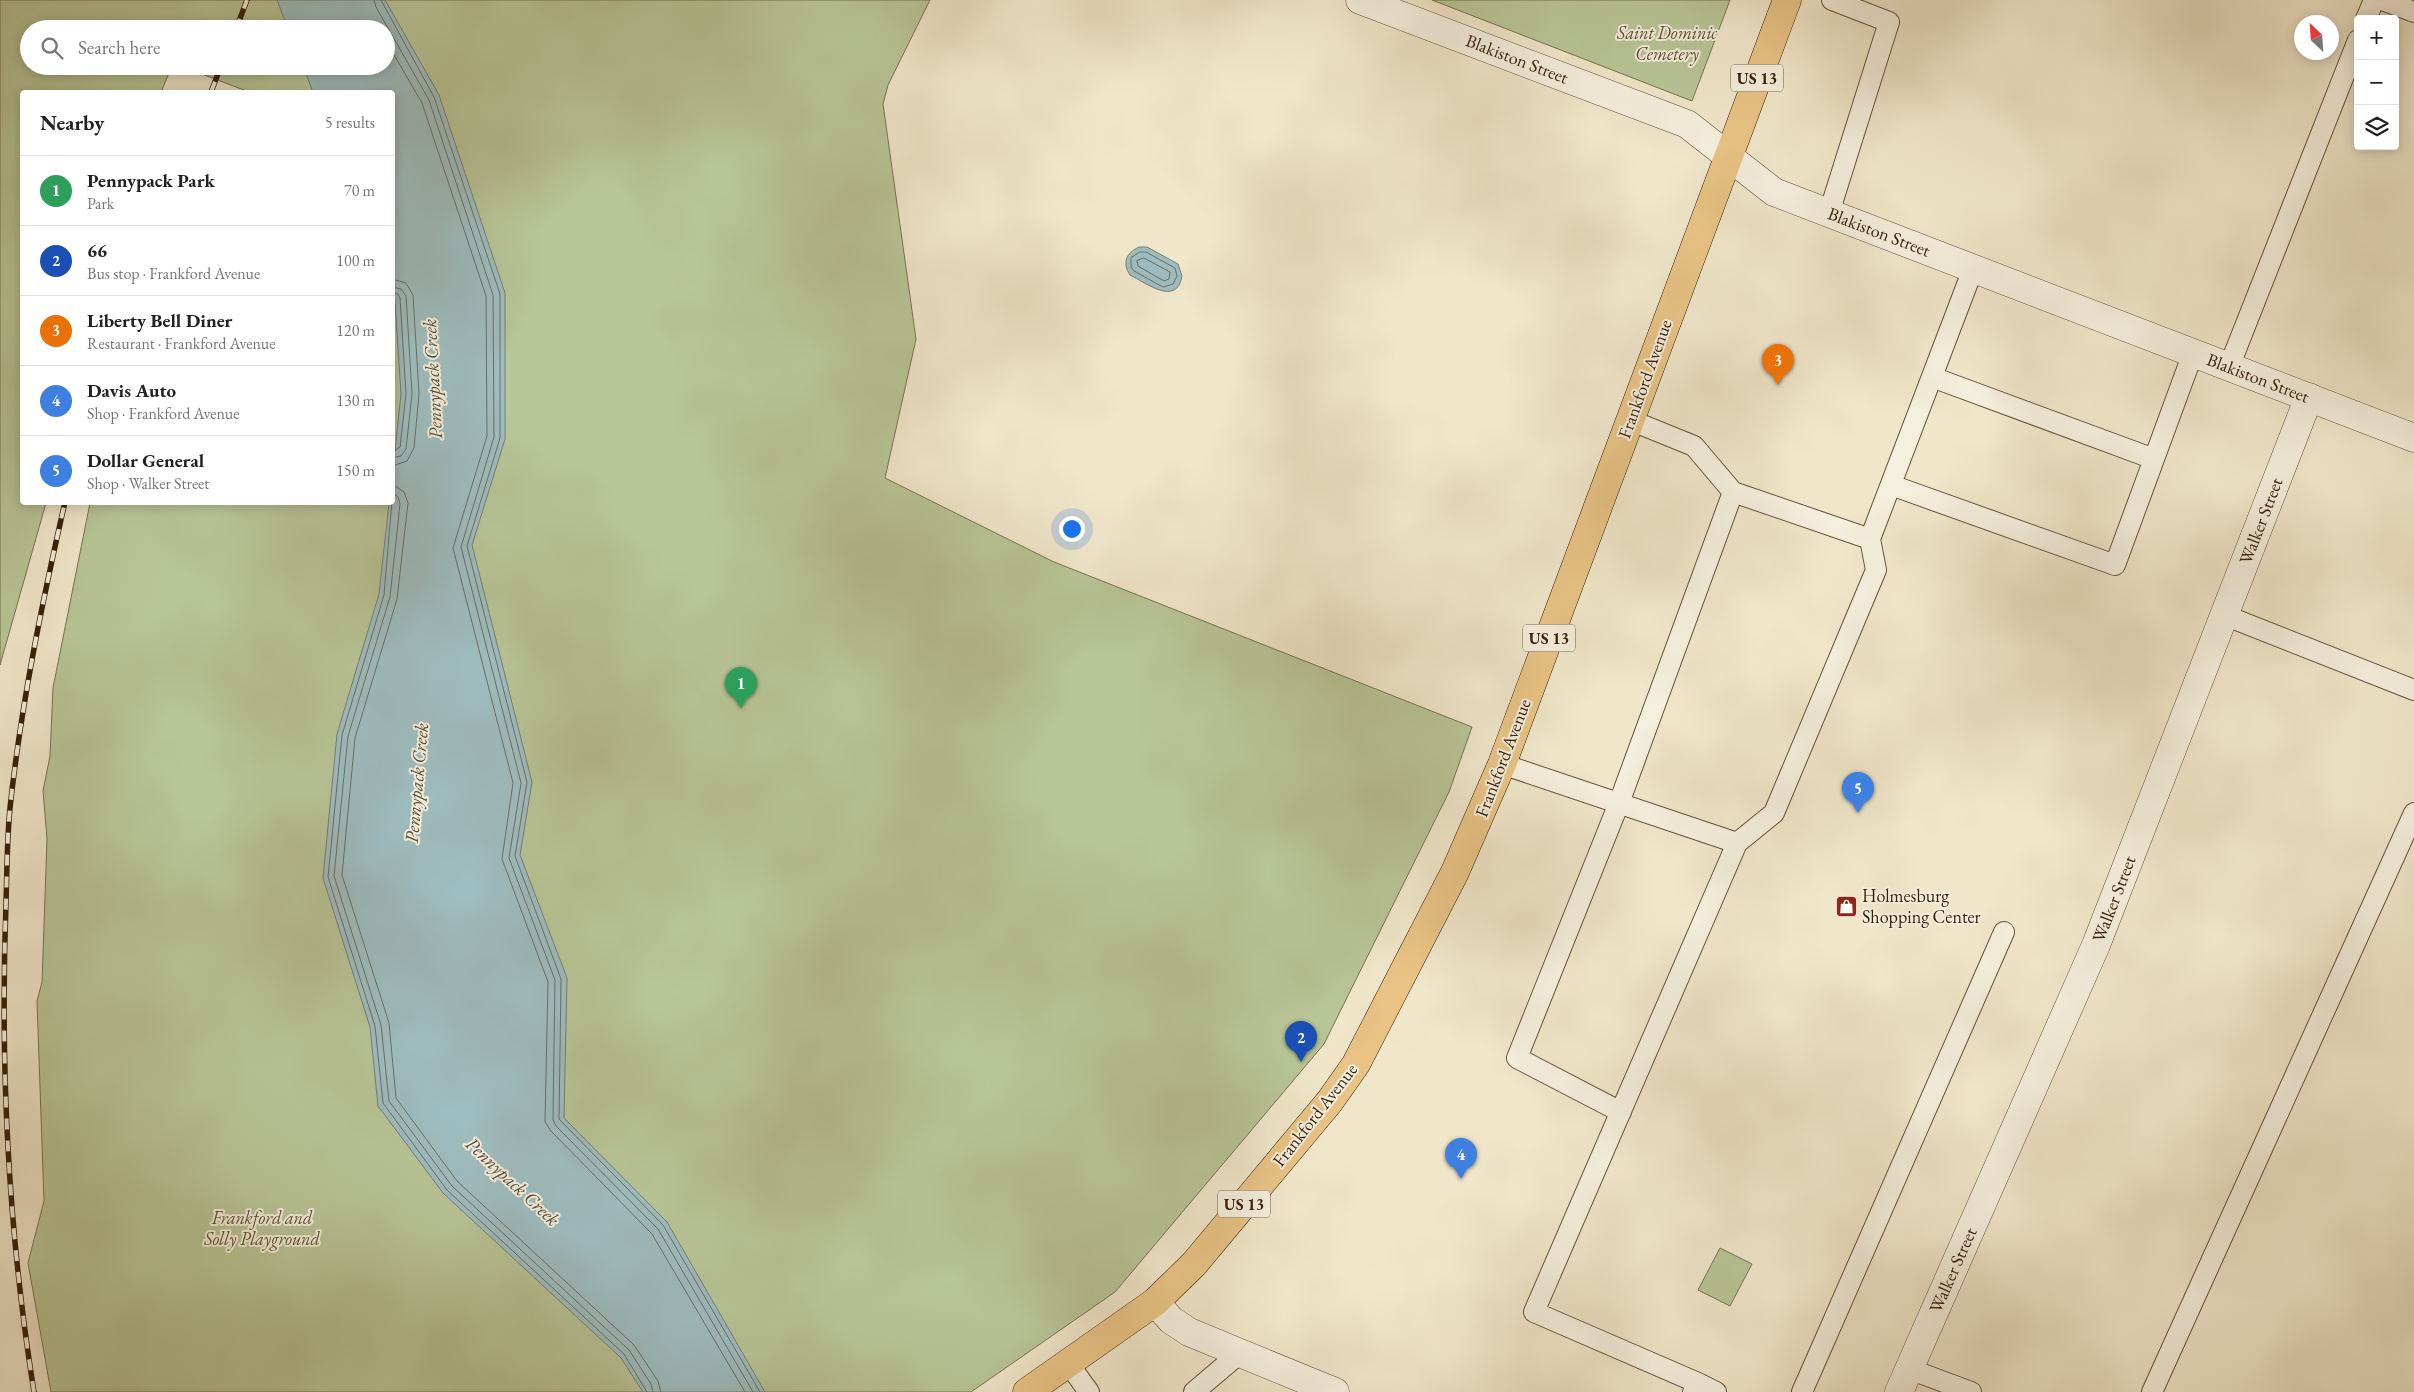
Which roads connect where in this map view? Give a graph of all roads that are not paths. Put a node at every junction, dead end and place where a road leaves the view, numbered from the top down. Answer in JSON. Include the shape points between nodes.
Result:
{"nodes":[{"id":1,"x":1360,"y":0,"type":"edge"},
{"id":2,"x":1786,"y":0,"type":"edge"},
{"id":3,"x":1832,"y":0,"type":"edge"},
{"id":4,"x":2374,"y":0,"type":"edge"},
{"id":5,"x":2382,"y":0,"type":"edge"},
{"id":6,"x":2414,"y":12,"type":"edge"},
{"id":7,"x":2368,"y":15,"type":"edge"},
{"id":8,"x":2354,"y":50,"type":"edge"},
{"id":9,"x":1728,"y":157,"type":"junction"},
{"id":10,"x":1829,"y":213,"type":"junction"},
{"id":11,"x":1973,"y":269,"type":"junction"},
{"id":12,"x":2193,"y":353,"type":"junction"},
{"id":13,"x":2229,"y":367,"type":"junction"},
{"id":14,"x":1932,"y":377,"type":"junction"},
{"id":15,"x":2309,"y":397,"type":"junction"},
{"id":16,"x":1630,"y":420,"type":"junction"},
{"id":17,"x":2414,"y":438,"type":"edge"},
{"id":18,"x":2154,"y":458,"type":"junction"},
{"id":19,"x":1891,"y":485,"type":"junction"},
{"id":20,"x":1733,"y":492,"type":"junction"},
{"id":21,"x":1870,"y":539,"type":"junction"},
{"id":22,"x":2224,"y":615,"type":"junction"},
{"id":23,"x":2414,"y":690,"type":"edge"},
{"id":24,"x":1502,"y":764,"type":"junction"},
{"id":25,"x":1619,"y":803,"type":"junction"},
{"id":26,"x":2414,"y":813,"type":"edge"},
{"id":27,"x":1737,"y":843,"type":"junction"},
{"id":28,"x":2004,"y":932,"type":"dead end"},
{"id":29,"x":1621,"y":1112,"type":"junction"},
{"id":30,"x":1155,"y":1302,"type":"junction"},
{"id":31,"x":1240,"y":1353,"type":"junction"},
{"id":32,"x":1068,"y":1363,"type":"junction"},
{"id":33,"x":1904,"y":1381,"type":"edge"},
{"id":34,"x":1695,"y":1388,"type":"edge"},
{"id":35,"x":1026,"y":1392,"type":"edge"},
{"id":36,"x":1089,"y":1392,"type":"edge"},
{"id":37,"x":1194,"y":1392,"type":"edge"},
{"id":38,"x":1335,"y":1392,"type":"edge"},
{"id":39,"x":1716,"y":1392,"type":"edge"},
{"id":40,"x":1802,"y":1392,"type":"edge"},
{"id":41,"x":1970,"y":1392,"type":"edge"},
{"id":42,"x":2152,"y":1392,"type":"edge"}],
"edges":[{"from":1,"to":9,"type":"street","name":"Blakiston Street","via":[[1687,124]]},
{"from":2,"to":9,"type":"main road","name":"Frankford Avenue","number":"US 13"},
{"from":3,"to":10,"type":"lane","via":[[1889,22]]},
{"from":4,"to":7,"type":"lane"},
{"from":5,"to":6,"type":"lane"},
{"from":8,"to":13,"type":"lane"},
{"from":9,"to":10,"type":"street","name":"Blakiston Street","via":[[1774,192]]},
{"from":9,"to":16,"type":"main road","name":"Frankford Avenue","number":"US 13"},
{"from":10,"to":11,"type":"street","name":"Blakiston Street"},
{"from":11,"to":12,"type":"street","name":"Blakiston Street"},
{"from":11,"to":14,"type":"lane"},
{"from":12,"to":13,"type":"street","name":"Blakiston Street"},
{"from":12,"to":18,"type":"lane"},
{"from":13,"to":15,"type":"street","name":"Blakiston Street"},
{"from":14,"to":18,"type":"lane"},
{"from":14,"to":19,"type":"lane"},
{"from":15,"to":17,"type":"street","name":"Blakiston Street"},
{"from":15,"to":22,"type":"street","name":"Walker Street"},
{"from":16,"to":20,"type":"lane","via":[[1694,446]]},
{"from":16,"to":24,"type":"main road","name":"Frankford Avenue","number":"US 13"},
{"from":18,"to":19,"type":"lane","via":[[2115,565]]},
{"from":19,"to":21,"type":"lane"},
{"from":20,"to":21,"type":"lane"},
{"from":20,"to":25,"type":"lane"},
{"from":21,"to":27,"type":"lane","via":[[1876,570],[1774,813]]},
{"from":22,"to":23,"type":"lane"},
{"from":22,"to":33,"type":"street","name":"Walker Street","via":[[2096,944]]},
{"from":24,"to":25,"type":"lane"},
{"from":24,"to":30,"type":"main road","name":"Frankford Avenue","number":"US 13","via":[[1455,872],[1344,1083],[1194,1264]]},
{"from":25,"to":27,"type":"lane"},
{"from":25,"to":29,"type":"lane","via":[[1517,1058]]},
{"from":26,"to":42,"type":"lane"},
{"from":27,"to":29,"type":"lane"},
{"from":28,"to":40,"type":"lane"},
{"from":29,"to":34,"type":"lane","via":[[1534,1312]]},
{"from":30,"to":31,"type":"street","via":[[1171,1320],[1189,1332]]},
{"from":30,"to":32,"type":"main road","name":"Frankford Avenue","number":"US 13"},
{"from":31,"to":37,"type":"lane"},
{"from":31,"to":38,"type":"street"},
{"from":32,"to":35,"type":"main road","name":"Frankford Avenue","number":"US 13"},
{"from":32,"to":36,"type":"lane"},
{"from":33,"to":41,"type":"lane"},
{"from":34,"to":39,"type":"lane"}]}
